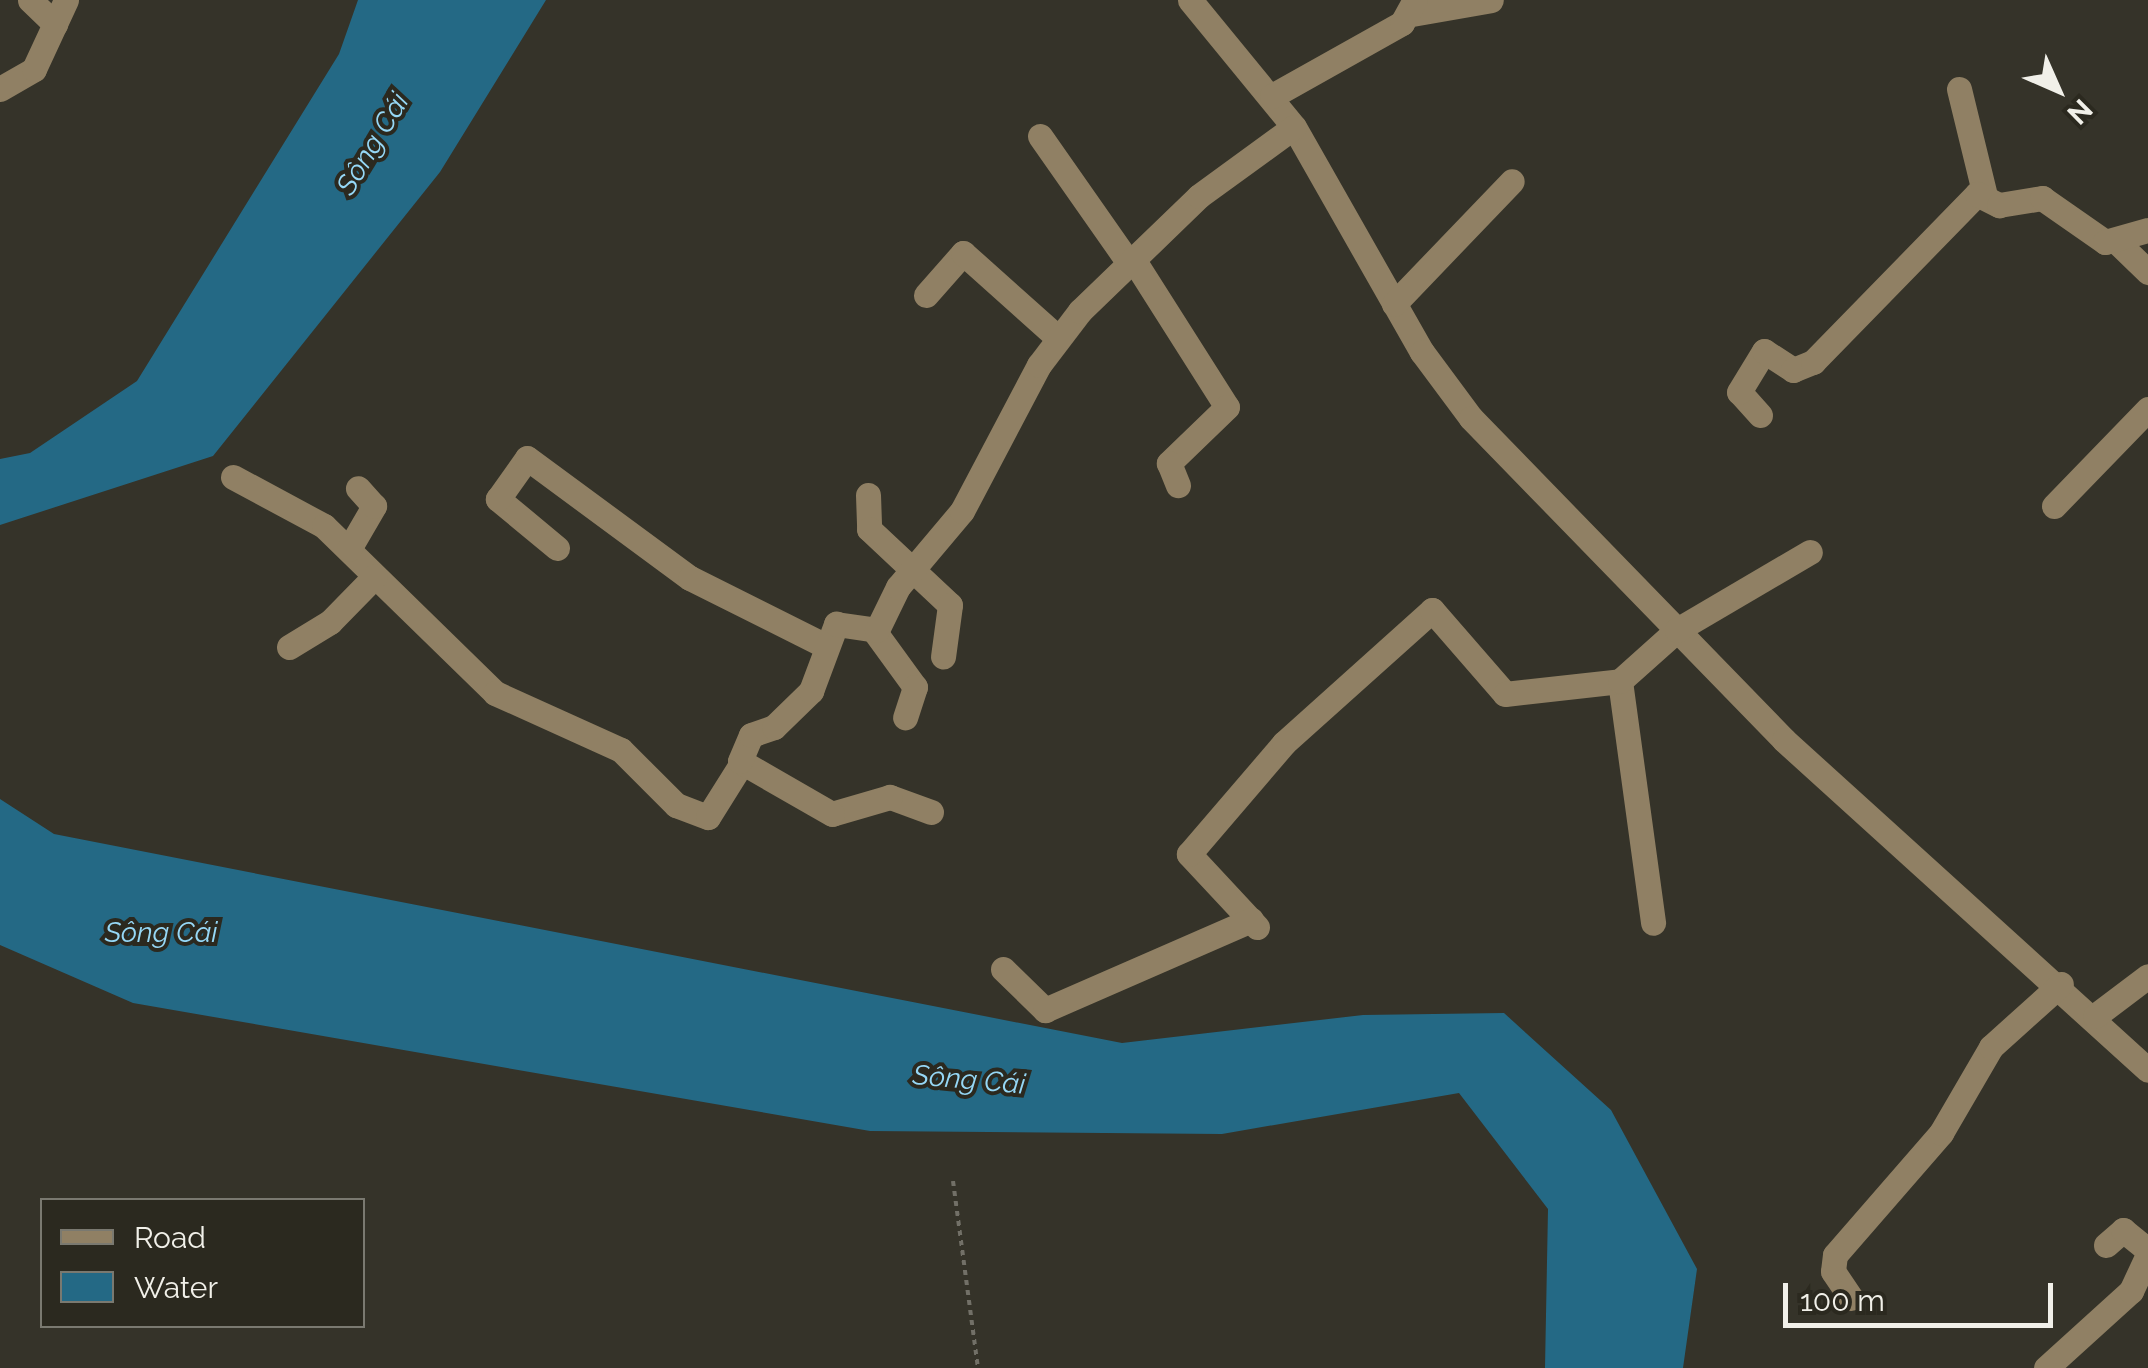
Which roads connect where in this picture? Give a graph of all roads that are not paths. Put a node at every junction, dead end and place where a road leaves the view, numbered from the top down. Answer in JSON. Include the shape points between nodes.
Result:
{"nodes":[{"id":1,"x":30,"y":0,"type":"edge"},
{"id":2,"x":66,"y":0,"type":"edge"},
{"id":3,"x":1190,"y":0,"type":"edge"},
{"id":4,"x":1491,"y":0,"type":"edge"},
{"id":5,"x":1414,"y":7,"type":"edge"},
{"id":6,"x":54,"y":24,"type":"junction"},
{"id":7,"x":0,"y":89,"type":"edge"},
{"id":8,"x":1959,"y":89,"type":"dead end"},
{"id":9,"x":1272,"y":96,"type":"junction"},
{"id":10,"x":1294,"y":127,"type":"junction"},
{"id":11,"x":1040,"y":136,"type":"dead end"},
{"id":12,"x":1512,"y":181,"type":"dead end"},
{"id":13,"x":1985,"y":196,"type":"junction"},
{"id":14,"x":2148,"y":230,"type":"edge"},
{"id":15,"x":2116,"y":241,"type":"junction"},
{"id":16,"x":1131,"y":261,"type":"junction"},
{"id":17,"x":2148,"y":272,"type":"edge"},
{"id":18,"x":926,"y":295,"type":"dead end"},
{"id":19,"x":1394,"y":304,"type":"junction"},
{"id":20,"x":1058,"y":338,"type":"junction"},
{"id":21,"x":2148,"y":409,"type":"edge"},
{"id":22,"x":1760,"y":415,"type":"dead end"},
{"id":23,"x":233,"y":478,"type":"dead end"},
{"id":24,"x":1178,"y":485,"type":"dead end"},
{"id":25,"x":358,"y":488,"type":"dead end"},
{"id":26,"x":868,"y":495,"type":"dead end"},
{"id":27,"x":2054,"y":506,"type":"dead end"},
{"id":28,"x":557,"y":548,"type":"dead end"},
{"id":29,"x":349,"y":549,"type":"junction"},
{"id":30,"x":1810,"y":552,"type":"dead end"},
{"id":31,"x":910,"y":572,"type":"junction"},
{"id":32,"x":375,"y":576,"type":"junction"},
{"id":33,"x":1677,"y":630,"type":"junction"},
{"id":34,"x":875,"y":632,"type":"junction"},
{"id":35,"x":822,"y":644,"type":"junction"},
{"id":36,"x":290,"y":646,"type":"dead end"},
{"id":37,"x":943,"y":657,"type":"dead end"},
{"id":38,"x":1620,"y":681,"type":"junction"},
{"id":39,"x":905,"y":717,"type":"dead end"},
{"id":40,"x":740,"y":766,"type":"junction"},
{"id":41,"x":932,"y":812,"type":"dead end"},
{"id":42,"x":1653,"y":923,"type":"dead end"},
{"id":43,"x":1003,"y":970,"type":"dead end"},
{"id":44,"x":2148,"y":976,"type":"edge"},
{"id":45,"x":2061,"y":984,"type":"junction"},
{"id":46,"x":2096,"y":1016,"type":"junction"},
{"id":47,"x":2148,"y":1070,"type":"edge"},
{"id":48,"x":2106,"y":1244,"type":"dead end"},
{"id":49,"x":2148,"y":1252,"type":"edge"},
{"id":50,"x":1852,"y":1298,"type":"dead end"},
{"id":51,"x":2046,"y":1368,"type":"edge"}],
"edges":[{"from":1,"to":6,"type":"street"},
{"from":2,"to":6,"type":"street"},
{"from":3,"to":9,"type":"street"},
{"from":4,"to":5,"type":"street"},
{"from":5,"to":9,"type":"street"},
{"from":6,"to":7,"type":"street","via":[[27,77]]},
{"from":8,"to":13,"type":"street"},
{"from":9,"to":10,"type":"street"},
{"from":10,"to":16,"type":"street","via":[[1209,188]]},
{"from":10,"to":19,"type":"street"},
{"from":11,"to":16,"type":"street"},
{"from":12,"to":19,"type":"street"},
{"from":13,"to":15,"type":"street","via":[[2000,205],[2042,198],[2100,240]]},
{"from":13,"to":22,"type":"street","via":[[1972,197],[1812,362],[1792,370],[1764,351],[1739,392]]},
{"from":14,"to":15,"type":"street"},
{"from":15,"to":17,"type":"street"},
{"from":16,"to":20,"type":"street"},
{"from":16,"to":24,"type":"street","via":[[1228,407],[1169,462]]},
{"from":18,"to":20,"type":"street","via":[[963,253]]},
{"from":19,"to":33,"type":"street","via":[[1471,418]]},
{"from":20,"to":31,"type":"street","via":[[962,511]]},
{"from":21,"to":27,"type":"street"},
{"from":23,"to":29,"type":"street","via":[[304,509]]},
{"from":25,"to":29,"type":"street","via":[[374,506]]},
{"from":26,"to":31,"type":"street","via":[[869,529]]},
{"from":28,"to":35,"type":"street","via":[[498,499],[527,458],[690,578]]},
{"from":29,"to":32,"type":"street"},
{"from":30,"to":33,"type":"street","via":[[1774,565]]},
{"from":31,"to":34,"type":"street"},
{"from":31,"to":37,"type":"street","via":[[950,605]]},
{"from":32,"to":36,"type":"street","via":[[330,622]]},
{"from":32,"to":40,"type":"street","via":[[495,693],[621,750],[689,812],[708,818]]},
{"from":33,"to":38,"type":"street"},
{"from":33,"to":45,"type":"street","via":[[1905,856]]},
{"from":34,"to":35,"type":"street","via":[[841,620]]},
{"from":34,"to":39,"type":"street","via":[[915,687]]},
{"from":35,"to":40,"type":"street","via":[[811,691],[774,728],[751,736]]},
{"from":38,"to":42,"type":"street"},
{"from":38,"to":43,"type":"street","via":[[1505,694],[1432,610],[1284,742],[1189,854],[1254,923],[1045,1010]]},
{"from":40,"to":41,"type":"street","via":[[832,814],[890,797]]},
{"from":44,"to":46,"type":"street"},
{"from":45,"to":46,"type":"street"},
{"from":45,"to":50,"type":"street","via":[[1991,1047],[1940,1133],[1835,1255],[1833,1271]]},
{"from":46,"to":47,"type":"street"},
{"from":48,"to":49,"type":"street","via":[[2123,1230]]},
{"from":49,"to":51,"type":"street","via":[[2131,1291]]}]}
